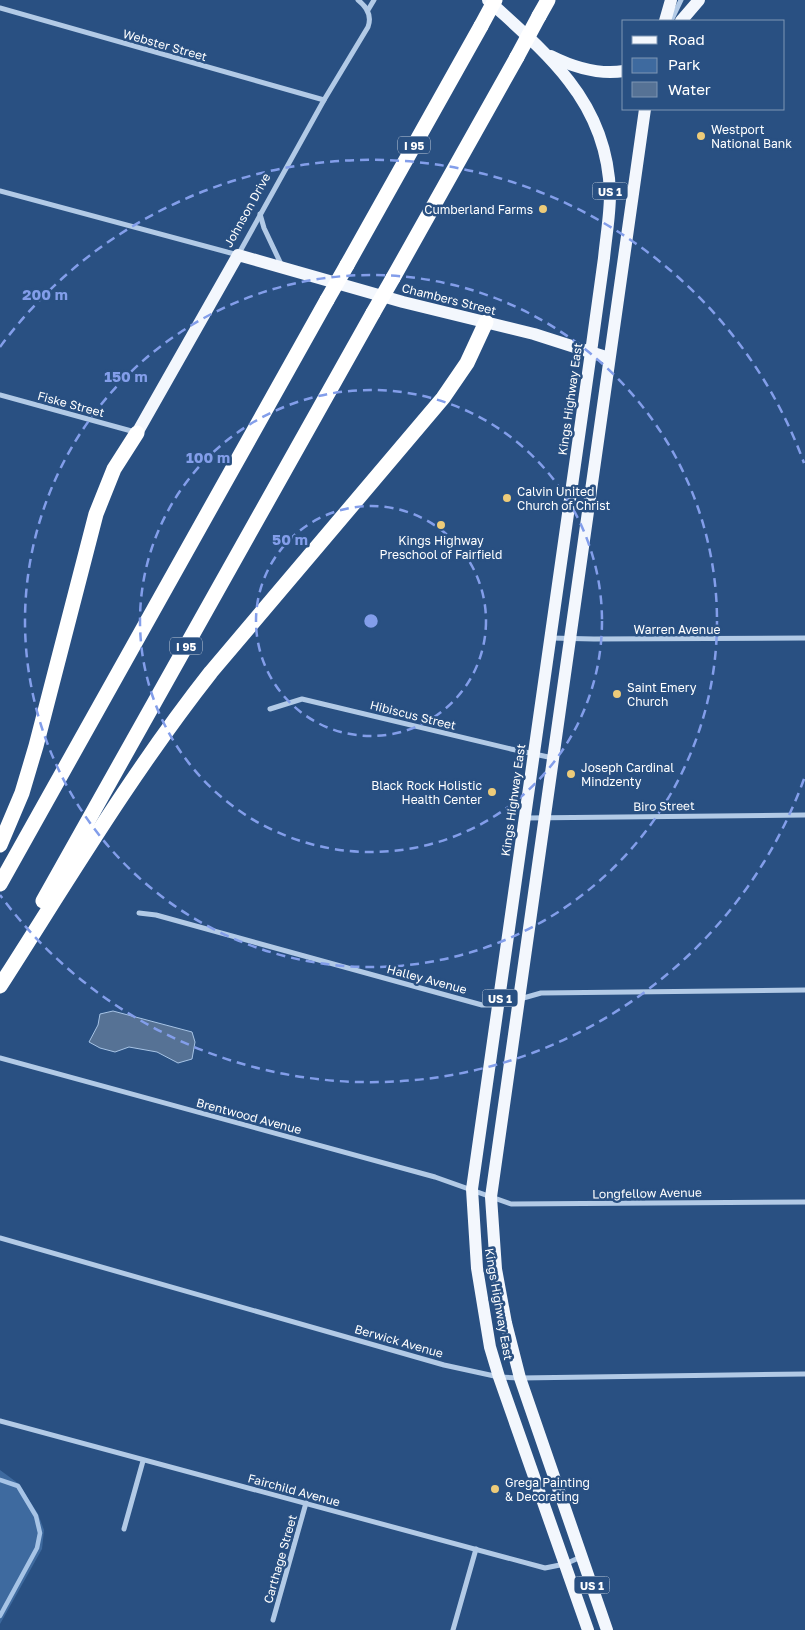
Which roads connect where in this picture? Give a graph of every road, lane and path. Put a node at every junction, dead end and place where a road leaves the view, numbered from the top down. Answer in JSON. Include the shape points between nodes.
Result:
{"nodes":[{"id":1,"x":358,"y":0,"type":"edge"},
{"id":2,"x":374,"y":0,"type":"edge"},
{"id":3,"x":488,"y":0,"type":"edge"},
{"id":4,"x":495,"y":0,"type":"edge"},
{"id":5,"x":548,"y":0,"type":"edge"},
{"id":6,"x":671,"y":0,"type":"edge"},
{"id":7,"x":681,"y":0,"type":"edge"},
{"id":8,"x":699,"y":0,"type":"edge"},
{"id":9,"x":0,"y":8,"type":"edge"},
{"id":10,"x":368,"y":10,"type":"junction"},
{"id":11,"x":665,"y":20,"type":"edge"},
{"id":12,"x":671,"y":20,"type":"edge"},
{"id":13,"x":682,"y":20,"type":"edge"},
{"id":14,"x":540,"y":49,"type":"junction"},
{"id":15,"x":622,"y":71,"type":"edge"},
{"id":16,"x":324,"y":100,"type":"junction"},
{"id":17,"x":644,"y":110,"type":"edge"},
{"id":18,"x":0,"y":191,"type":"edge"},
{"id":19,"x":260,"y":214,"type":"junction"},
{"id":20,"x":238,"y":255,"type":"junction"},
{"id":21,"x":283,"y":267,"type":"junction"},
{"id":22,"x":486,"y":322,"type":"junction"},
{"id":23,"x":591,"y":352,"type":"junction"},
{"id":24,"x":609,"y":358,"type":"junction"},
{"id":25,"x":0,"y":395,"type":"edge"},
{"id":26,"x":137,"y":433,"type":"junction"},
{"id":27,"x":575,"y":462,"type":"junction"},
{"id":28,"x":595,"y":463,"type":"junction"},
{"id":29,"x":550,"y":638,"type":"junction"},
{"id":30,"x":805,"y":638,"type":"edge"},
{"id":31,"x":570,"y":639,"type":"junction"},
{"id":32,"x":270,"y":709,"type":"dead end"},
{"id":33,"x":534,"y":755,"type":"junction"},
{"id":34,"x":553,"y":758,"type":"junction"},
{"id":35,"x":805,"y":815,"type":"edge"},
{"id":36,"x":524,"y":818,"type":"junction"},
{"id":37,"x":544,"y":818,"type":"junction"},
{"id":38,"x":0,"y":844,"type":"edge"},
{"id":39,"x":0,"y":884,"type":"edge"},
{"id":40,"x":139,"y":913,"type":"dead end"},
{"id":41,"x":0,"y":979,"type":"edge"},
{"id":42,"x":0,"y":986,"type":"edge"},
{"id":43,"x":805,"y":990,"type":"edge"},
{"id":44,"x":520,"y":998,"type":"junction"},
{"id":45,"x":499,"y":1005,"type":"junction"},
{"id":46,"x":0,"y":1058,"type":"edge"},
{"id":47,"x":472,"y":1189,"type":"junction"},
{"id":48,"x":491,"y":1197,"type":"junction"},
{"id":49,"x":805,"y":1202,"type":"edge"},
{"id":50,"x":0,"y":1238,"type":"edge"},
{"id":51,"x":805,"y":1374,"type":"edge"},
{"id":52,"x":499,"y":1377,"type":"junction"},
{"id":53,"x":520,"y":1378,"type":"junction"},
{"id":54,"x":0,"y":1421,"type":"edge"},
{"id":55,"x":143,"y":1460,"type":"junction"},
{"id":56,"x":306,"y":1503,"type":"junction"},
{"id":57,"x":124,"y":1529,"type":"dead end"},
{"id":58,"x":476,"y":1549,"type":"junction"},
{"id":59,"x":582,"y":1556,"type":"junction"},
{"id":60,"x":565,"y":1564,"type":"junction"},
{"id":61,"x":273,"y":1620,"type":"dead end"},
{"id":62,"x":452,"y":1630,"type":"edge"},
{"id":63,"x":588,"y":1630,"type":"edge"},
{"id":64,"x":607,"y":1630,"type":"edge"}],
"edges":[{"from":1,"to":10,"type":"street"},
{"from":2,"to":10,"type":"street","name":"Johnson Drive"},
{"from":3,"to":14,"type":"main road","name":"Kings Highway East","number":"US 1"},
{"from":4,"to":39,"type":"highway","number":"I 95","bridge":true},
{"from":5,"to":41,"type":"highway","number":"I 95","bridge":true},
{"from":6,"to":11,"type":"main road"},
{"from":7,"to":12,"type":"street"},
{"from":8,"to":13,"type":"main road"},
{"from":9,"to":16,"type":"street","name":"Webster Street"},
{"from":10,"to":16,"type":"street","name":"Johnson Drive","via":[[368,27]]},
{"from":14,"to":15,"type":"main road","via":[[566,63],[590,70]]},
{"from":14,"to":23,"type":"main road","name":"Kings Highway East","number":"US 1","via":[[584,102],[596,127],[607,167],[609,209]]},
{"from":16,"to":19,"type":"street","name":"Johnson Drive"},
{"from":17,"to":24,"type":"main road","name":"Kings Highway East","number":"US 1"},
{"from":18,"to":20,"type":"street","name":"Chambers Street"},
{"from":19,"to":20,"type":"street","name":"Johnson Drive"},
{"from":19,"to":21,"type":"street"},
{"from":20,"to":21,"type":"main road","name":"Chambers Street"},
{"from":20,"to":26,"type":"main road","name":"Johnson Drive"},
{"from":21,"to":22,"type":"main road","name":"Chambers Street"},
{"from":22,"to":23,"type":"main road","name":"Chambers Street"},
{"from":22,"to":42,"type":"highway","via":[[466,363],[443,398],[182,709]]},
{"from":23,"to":24,"type":"main road","name":"Chambers Street"},
{"from":23,"to":27,"type":"main road","name":"Kings Highway East","number":"US 1"},
{"from":24,"to":28,"type":"main road","name":"Kings Highway East","number":"US 1"},
{"from":25,"to":26,"type":"street","name":"Fiske Street"},
{"from":26,"to":38,"type":"highway","via":[[114,469],[96,514],[30,768]]},
{"from":27,"to":28,"type":"main road"},
{"from":27,"to":29,"type":"main road","name":"Kings Highway East","number":"US 1"},
{"from":28,"to":31,"type":"main road","name":"Kings Highway East","number":"US 1"},
{"from":29,"to":31,"type":"street","name":"Warren Avenue"},
{"from":29,"to":33,"type":"main road","name":"Kings Highway East","number":"US 1"},
{"from":30,"to":31,"type":"street","name":"Warren Avenue"},
{"from":31,"to":34,"type":"main road","name":"Kings Highway East","number":"US 1"},
{"from":32,"to":33,"type":"street","name":"Hibiscus Street","via":[[302,699]]},
{"from":33,"to":34,"type":"street","name":"Hibiscus Street"},
{"from":33,"to":36,"type":"main road","name":"Kings Highway East","number":"US 1"},
{"from":34,"to":37,"type":"main road","name":"Kings Highway East","number":"US 1"},
{"from":35,"to":37,"type":"street","name":"Biro Street"},
{"from":36,"to":37,"type":"street","name":"Biro Street"},
{"from":36,"to":45,"type":"main road","name":"Kings Highway East","number":"US 1"},
{"from":37,"to":44,"type":"main road","name":"Kings Highway East","number":"US 1"},
{"from":40,"to":45,"type":"street","name":"Halley Avenue","via":[[482,1004]]},
{"from":43,"to":44,"type":"street","name":"Halley Avenue","via":[[541,993]]},
{"from":44,"to":45,"type":"street","name":"Halley Avenue"},
{"from":44,"to":48,"type":"main road","name":"Kings Highway East","number":"US 1"},
{"from":45,"to":47,"type":"main road","name":"Kings Highway East","number":"US 1"},
{"from":46,"to":47,"type":"street","name":"Brentwood Avenue"},
{"from":47,"to":48,"type":"street","name":"Brentwood Avenue"},
{"from":47,"to":52,"type":"main road","name":"Kings Highway East","number":"US 1","via":[[477,1268],[490,1347]]},
{"from":48,"to":49,"type":"street","name":"Longfellow Avenue","via":[[511,1204]]},
{"from":48,"to":53,"type":"main road","name":"Kings Highway East","number":"US 1","via":[[496,1269]]},
{"from":50,"to":52,"type":"street","name":"Berwick Avenue","via":[[444,1365]]},
{"from":51,"to":53,"type":"street","name":"Berwick Avenue"},
{"from":52,"to":53,"type":"street","name":"Berwick Avenue"},
{"from":52,"to":60,"type":"main road","name":"Kings Highway East","number":"US 1"},
{"from":53,"to":59,"type":"main road","name":"Kings Highway East","number":"US 1"},
{"from":54,"to":55,"type":"street","name":"Fairchild Avenue"},
{"from":55,"to":56,"type":"street","name":"Fairchild Avenue"},
{"from":55,"to":57,"type":"street"},
{"from":56,"to":58,"type":"street","name":"Fairchild Avenue"},
{"from":56,"to":61,"type":"street","name":"Carthage Street"},
{"from":58,"to":60,"type":"street","name":"Fairchild Avenue","via":[[545,1568]]},
{"from":58,"to":62,"type":"street"},
{"from":59,"to":60,"type":"street","name":"Fairchild Avenue"},
{"from":59,"to":64,"type":"main road","name":"Kings Highway East","number":"US 1"},
{"from":60,"to":63,"type":"main road","name":"Kings Highway East","number":"US 1"}]}
